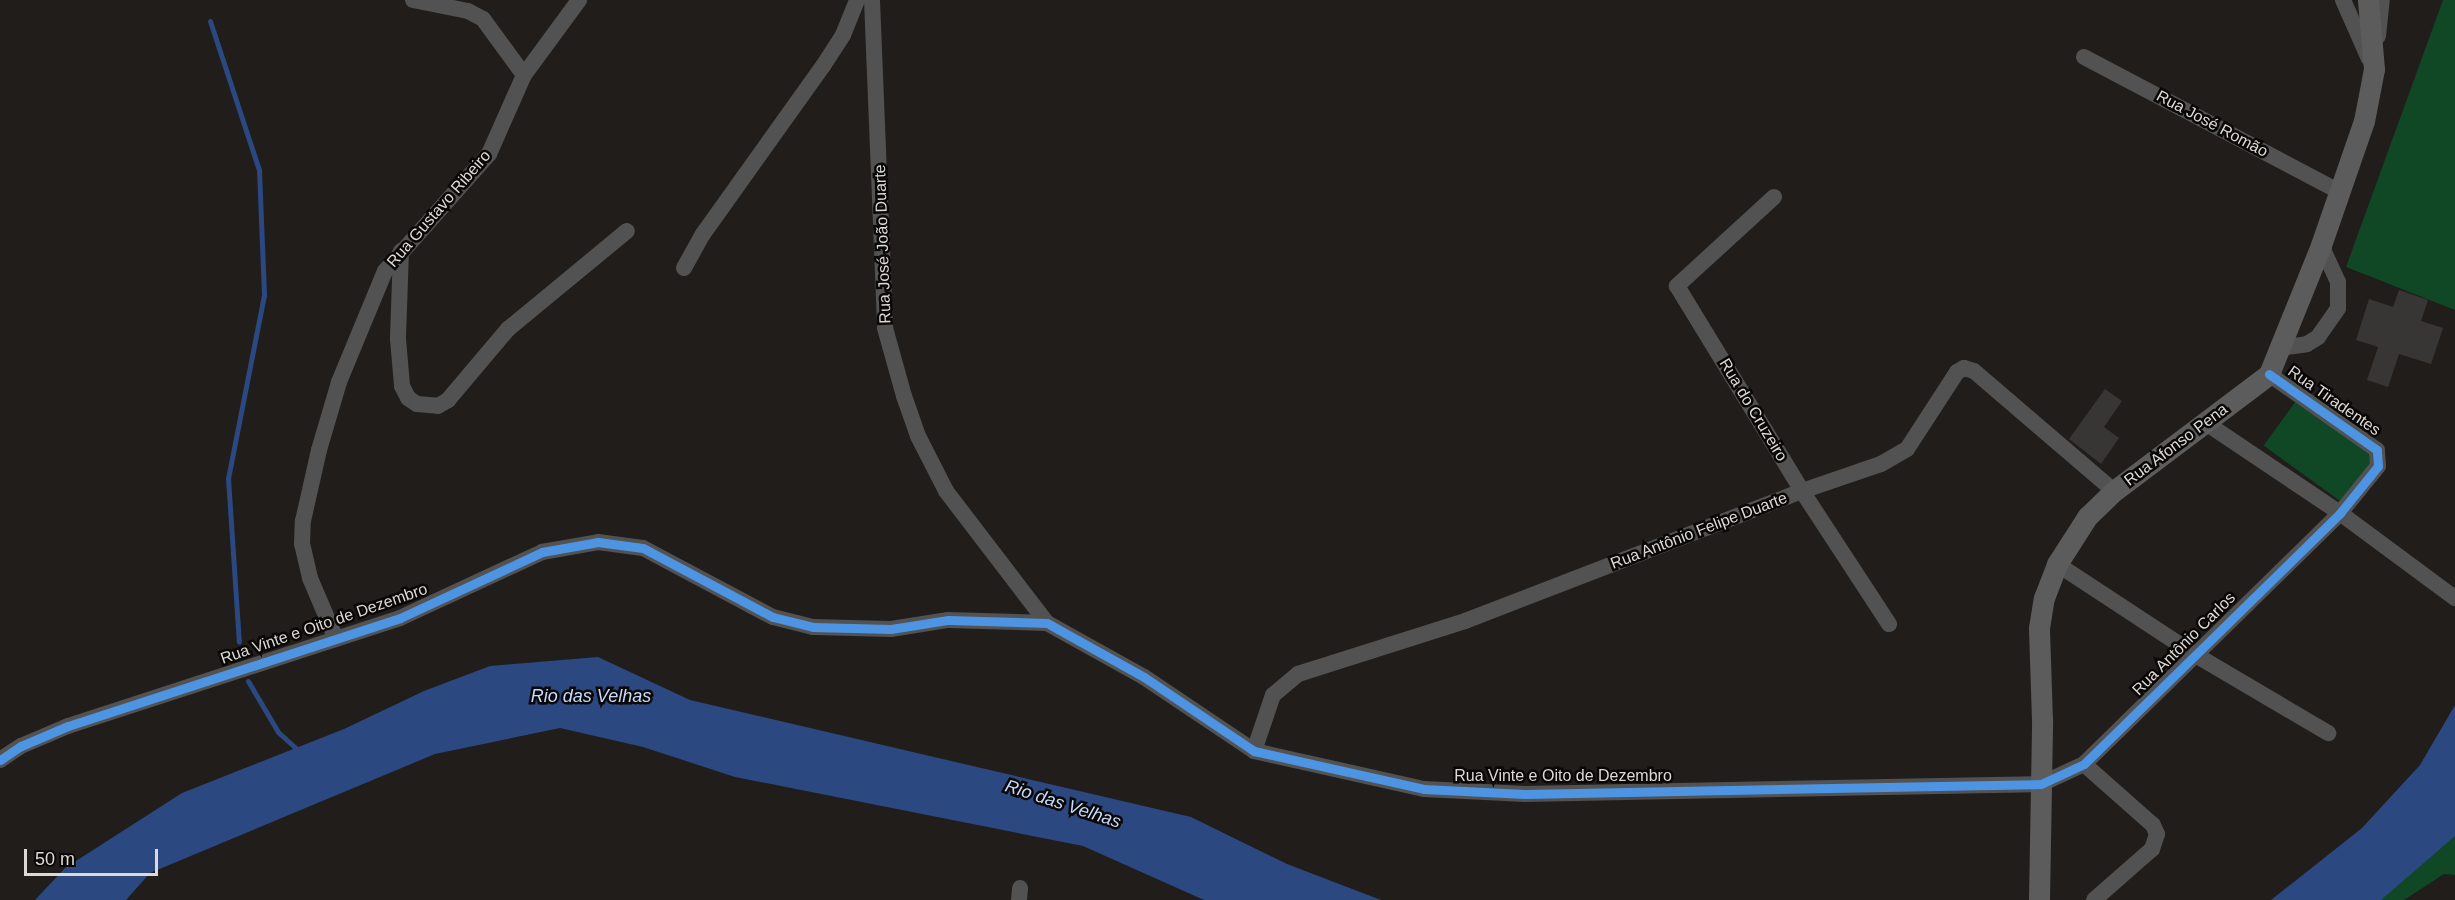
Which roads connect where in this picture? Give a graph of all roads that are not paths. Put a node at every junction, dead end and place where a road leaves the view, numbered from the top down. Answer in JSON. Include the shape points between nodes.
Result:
{"nodes":[{"id":1,"x":413,"y":0,"type":"edge"},
{"id":2,"x":579,"y":0,"type":"edge"},
{"id":3,"x":857,"y":0,"type":"edge"},
{"id":4,"x":872,"y":0,"type":"edge"},
{"id":5,"x":2343,"y":0,"type":"edge"},
{"id":6,"x":2368,"y":0,"type":"edge"},
{"id":7,"x":2382,"y":0,"type":"edge"},
{"id":8,"x":2084,"y":57,"type":"dead end"},
{"id":9,"x":2374,"y":69,"type":"junction"},
{"id":10,"x":524,"y":75,"type":"junction"},
{"id":11,"x":2340,"y":192,"type":"junction"},
{"id":12,"x":1774,"y":197,"type":"dead end"},
{"id":13,"x":627,"y":231,"type":"dead end"},
{"id":14,"x":2321,"y":245,"type":"junction"},
{"id":15,"x":401,"y":251,"type":"junction"},
{"id":16,"x":684,"y":268,"type":"dead end"},
{"id":17,"x":2280,"y":348,"type":"junction"},
{"id":18,"x":2269,"y":374,"type":"junction"},
{"id":19,"x":2206,"y":423,"type":"junction"},
{"id":20,"x":1802,"y":491,"type":"junction"},
{"id":21,"x":2114,"y":491,"type":"junction"},
{"id":22,"x":2340,"y":513,"type":"junction"},
{"id":23,"x":2057,"y":564,"type":"junction"},
{"id":24,"x":2455,"y":598,"type":"edge"},
{"id":25,"x":1047,"y":623,"type":"junction"},
{"id":26,"x":1889,"y":624,"type":"dead end"},
{"id":27,"x":336,"y":639,"type":"junction"},
{"id":28,"x":2194,"y":654,"type":"junction"},
{"id":29,"x":2328,"y":733,"type":"dead end"},
{"id":30,"x":1254,"y":751,"type":"junction"},
{"id":31,"x":0,"y":760,"type":"edge"},
{"id":32,"x":2084,"y":764,"type":"junction"},
{"id":33,"x":2041,"y":784,"type":"junction"},
{"id":34,"x":2039,"y":900,"type":"edge"},
{"id":35,"x":2094,"y":900,"type":"edge"}],
"edges":[{"from":1,"to":10,"type":"street","via":[[468,11],[483,19]]},
{"from":2,"to":10,"type":"street","name":"Rua Gustavo Ribeiro"},
{"from":3,"to":16,"type":"street","via":[[843,35],[823,66],[716,215]]},
{"from":4,"to":25,"type":"street","name":"Rua José João Duarte","via":[[885,328],[904,396],[918,436],[946,491]]},
{"from":5,"to":9,"type":"street"},
{"from":6,"to":9,"type":"main road","name":"Rua Afonso Pena"},
{"from":7,"to":9,"type":"street"},
{"from":8,"to":11,"type":"street","name":"Rua José Romão"},
{"from":9,"to":11,"type":"main road","name":"Rua Afonso Pena","via":[[2364,121]]},
{"from":10,"to":15,"type":"street","name":"Rua Gustavo Ribeiro","via":[[489,154]]},
{"from":11,"to":14,"type":"main road","name":"Rua Afonso Pena"},
{"from":12,"to":20,"type":"street","name":"Rua do Cruzeiro","via":[[1677,286]]},
{"from":13,"to":15,"type":"street","via":[[508,329],[448,400],[438,406],[417,404],[408,398],[402,386],[398,339]]},
{"from":14,"to":17,"type":"main road","name":"Rua Afonso Pena"},
{"from":14,"to":17,"type":"street","via":[[2337,282],[2336,314],[2318,337],[2307,344]]},
{"from":15,"to":27,"type":"street","name":"Rua Gustavo Ribeiro","via":[[385,271],[339,382],[303,520],[308,570]]},
{"from":17,"to":18,"type":"main road","name":"Rua Afonso Pena"},
{"from":18,"to":19,"type":"main road","name":"Rua Afonso Pena"},
{"from":18,"to":22,"type":"street","name":"Rua Tiradentes","via":[[2378,452],[2378,466]]},
{"from":19,"to":21,"type":"main road","name":"Rua Afonso Pena"},
{"from":19,"to":22,"type":"street"},
{"from":20,"to":21,"type":"street","name":"Rua Antônio Felipe Duarte","via":[[1881,464],[1901,453],[1926,424],[1957,372],[1966,368]]},
{"from":20,"to":26,"type":"street","name":"Rua do Cruzeiro"},
{"from":20,"to":30,"type":"street","name":"Rua Antônio Felipe Duarte","via":[[1465,621],[1298,674],[1273,695]]},
{"from":21,"to":23,"type":"main road","name":"Rua Afonso Pena","via":[[2087,517]]},
{"from":22,"to":24,"type":"street"},
{"from":22,"to":28,"type":"street","name":"Rua Antônio Carlos"},
{"from":23,"to":28,"type":"street"},
{"from":23,"to":33,"type":"main road","name":"Rua Afonso Pena","via":[[2039,628]]},
{"from":25,"to":27,"type":"street","name":"Rua Vinte e Oito de Dezembro","via":[[948,620],[891,629],[813,627],[773,617],[643,548],[598,542],[542,552],[400,618]]},
{"from":25,"to":30,"type":"street","name":"Rua Vinte e Oito de Dezembro","via":[[1144,677]]},
{"from":27,"to":31,"type":"street","name":"Rua Vinte e Oito de Dezembro","via":[[68,726],[21,746]]},
{"from":28,"to":29,"type":"street"},
{"from":28,"to":32,"type":"street","name":"Rua Antônio Carlos"},
{"from":30,"to":33,"type":"street","name":"Rua Vinte e Oito de Dezembro","via":[[1464,794]]},
{"from":32,"to":33,"type":"street","name":"Rua Antônio Carlos"},
{"from":32,"to":35,"type":"street","via":[[2153,825],[2157,834],[2152,849]]},
{"from":33,"to":34,"type":"main road","name":"Rua Afonso Pena"}]}
